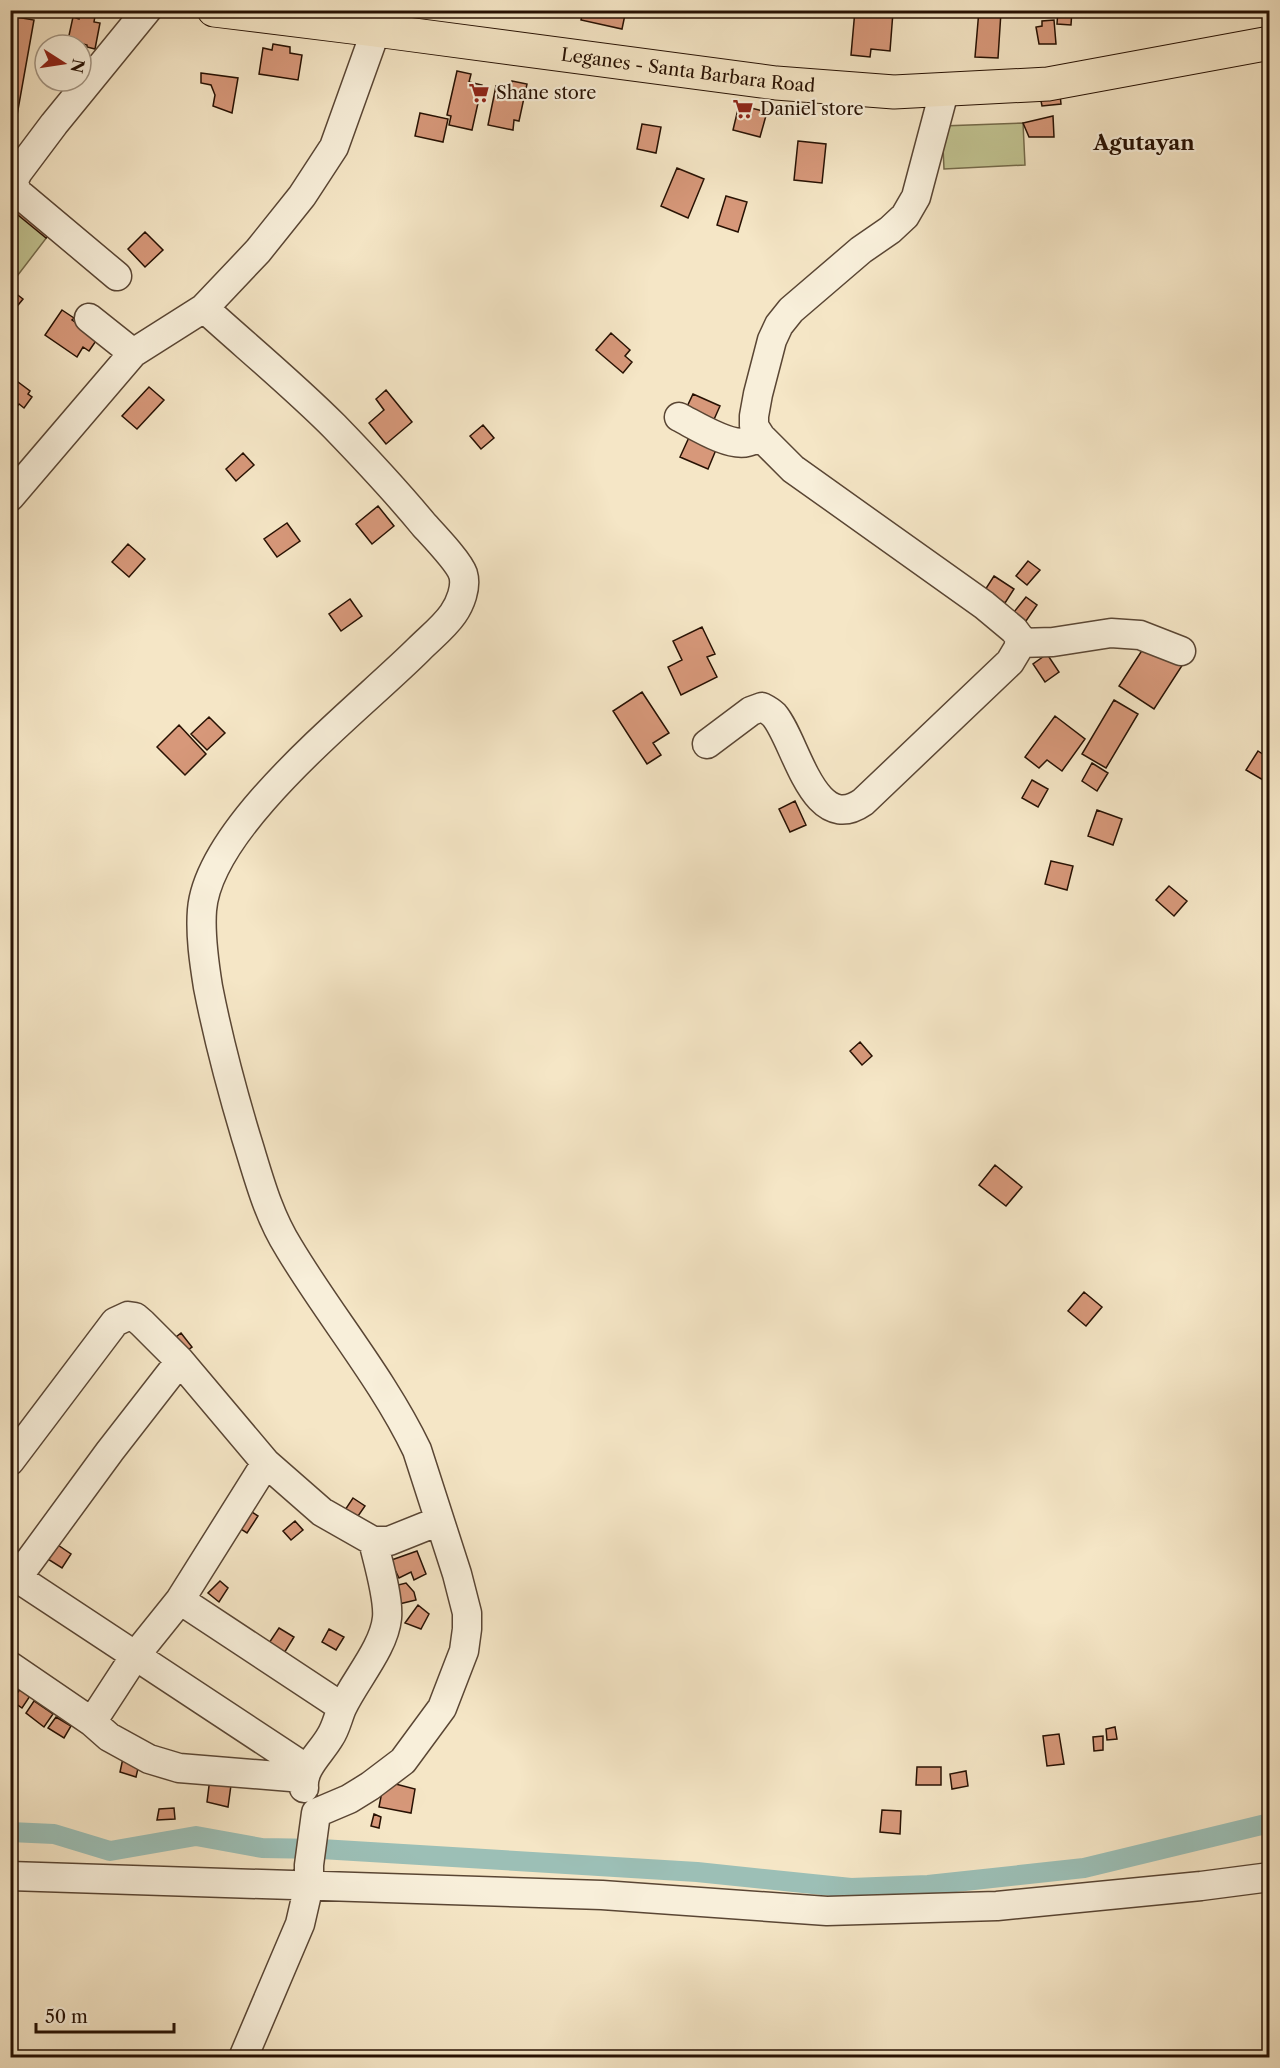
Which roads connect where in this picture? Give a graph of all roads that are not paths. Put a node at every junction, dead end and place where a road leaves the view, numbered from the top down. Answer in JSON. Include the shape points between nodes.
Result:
{"nodes":[{"id":1,"x":147,"y":10,"type":"edge"},
{"id":2,"x":214,"y":10,"type":"edge"},
{"id":3,"x":376,"y":30,"type":"junction"},
{"id":4,"x":1269,"y":43,"type":"edge"},
{"id":5,"x":945,"y":88,"type":"junction"},
{"id":6,"x":117,"y":276,"type":"dead end"},
{"id":7,"x":204,"y":308,"type":"junction"},
{"id":8,"x":89,"y":318,"type":"dead end"},
{"id":9,"x":133,"y":353,"type":"junction"},
{"id":10,"x":679,"y":417,"type":"dead end"},
{"id":11,"x":761,"y":437,"type":"junction"},
{"id":12,"x":10,"y":497,"type":"edge"},
{"id":13,"x":1020,"y":643,"type":"junction"},
{"id":14,"x":1181,"y":651,"type":"dead end"},
{"id":15,"x":707,"y":744,"type":"dead end"},
{"id":16,"x":180,"y":1361,"type":"junction"},
{"id":17,"x":10,"y":1461,"type":"edge"},
{"id":18,"x":266,"y":1463,"type":"junction"},
{"id":19,"x":439,"y":1521,"type":"junction"},
{"id":20,"x":373,"y":1541,"type":"junction"},
{"id":21,"x":14,"y":1576,"type":"edge"},
{"id":22,"x":180,"y":1600,"type":"junction"},
{"id":23,"x":135,"y":1656,"type":"junction"},
{"id":24,"x":10,"y":1666,"type":"edge"},
{"id":25,"x":342,"y":1707,"type":"junction"},
{"id":26,"x":92,"y":1722,"type":"junction"},
{"id":27,"x":305,"y":1774,"type":"junction"},
{"id":28,"x":315,"y":1820,"type":"junction"},
{"id":29,"x":309,"y":1875,"type":"junction"},
{"id":30,"x":10,"y":1876,"type":"edge"},
{"id":31,"x":1269,"y":1877,"type":"edge"},
{"id":32,"x":243,"y":2058,"type":"edge"}],
"edges":[{"from":1,"to":6,"type":"street","via":[[54,124],[14,182],[18,193]]},
{"from":2,"to":3,"type":"main road","name":"Leganes - Santa Barbara Road"},
{"from":3,"to":5,"type":"main road","name":"Leganes - Santa Barbara Road","via":[[776,83],[894,92]]},
{"from":3,"to":7,"type":"street","via":[[334,147],[302,196],[258,251]]},
{"from":4,"to":5,"type":"main road","name":"Leganes - Santa Barbara Road","via":[[1048,84]]},
{"from":5,"to":11,"type":"street","via":[[916,197],[905,216],[791,310],[779,325],[754,416],[754,426]]},
{"from":7,"to":9,"type":"street"},
{"from":7,"to":19,"type":"street","via":[[333,425],[406,503],[463,572],[462,597],[453,614],[264,797],[213,871],[201,912],[205,968],[215,1021],[264,1198],[287,1245],[408,1432]]},
{"from":8,"to":9,"type":"street"},
{"from":9,"to":12,"type":"street"},
{"from":10,"to":11,"type":"street","via":[[737,442]]},
{"from":11,"to":13,"type":"street","via":[[793,470],[984,604],[1014,630]]},
{"from":13,"to":14,"type":"street","via":[[1111,633],[1140,635]]},
{"from":13,"to":15,"type":"street","via":[[1010,662],[850,810],[834,808],[810,786],[786,734],[773,714],[762,707]]},
{"from":16,"to":17,"type":"street","via":[[135,1317],[123,1317],[95,1347]]},
{"from":16,"to":18,"type":"street"},
{"from":16,"to":21,"type":"street"},
{"from":18,"to":20,"type":"street","via":[[322,1512]]},
{"from":18,"to":22,"type":"street"},
{"from":19,"to":20,"type":"street","via":[[389,1541]]},
{"from":19,"to":28,"type":"street","via":[[457,1574],[468,1629],[464,1651],[442,1708],[403,1761]]},
{"from":20,"to":25,"type":"street","via":[[387,1620]]},
{"from":21,"to":23,"type":"street"},
{"from":22,"to":23,"type":"street"},
{"from":22,"to":25,"type":"street"},
{"from":23,"to":26,"type":"street"},
{"from":23,"to":27,"type":"street"},
{"from":24,"to":26,"type":"street"},
{"from":25,"to":27,"type":"street","via":[[332,1734]]},
{"from":26,"to":27,"type":"street","via":[[130,1750],[179,1768]]},
{"from":27,"to":28,"type":"street","via":[[305,1794]]},
{"from":28,"to":29,"type":"street"},
{"from":29,"to":30,"type":"street"},
{"from":29,"to":31,"type":"street","via":[[827,1911],[997,1906]]},
{"from":29,"to":32,"type":"street","via":[[300,1924]]}]}
